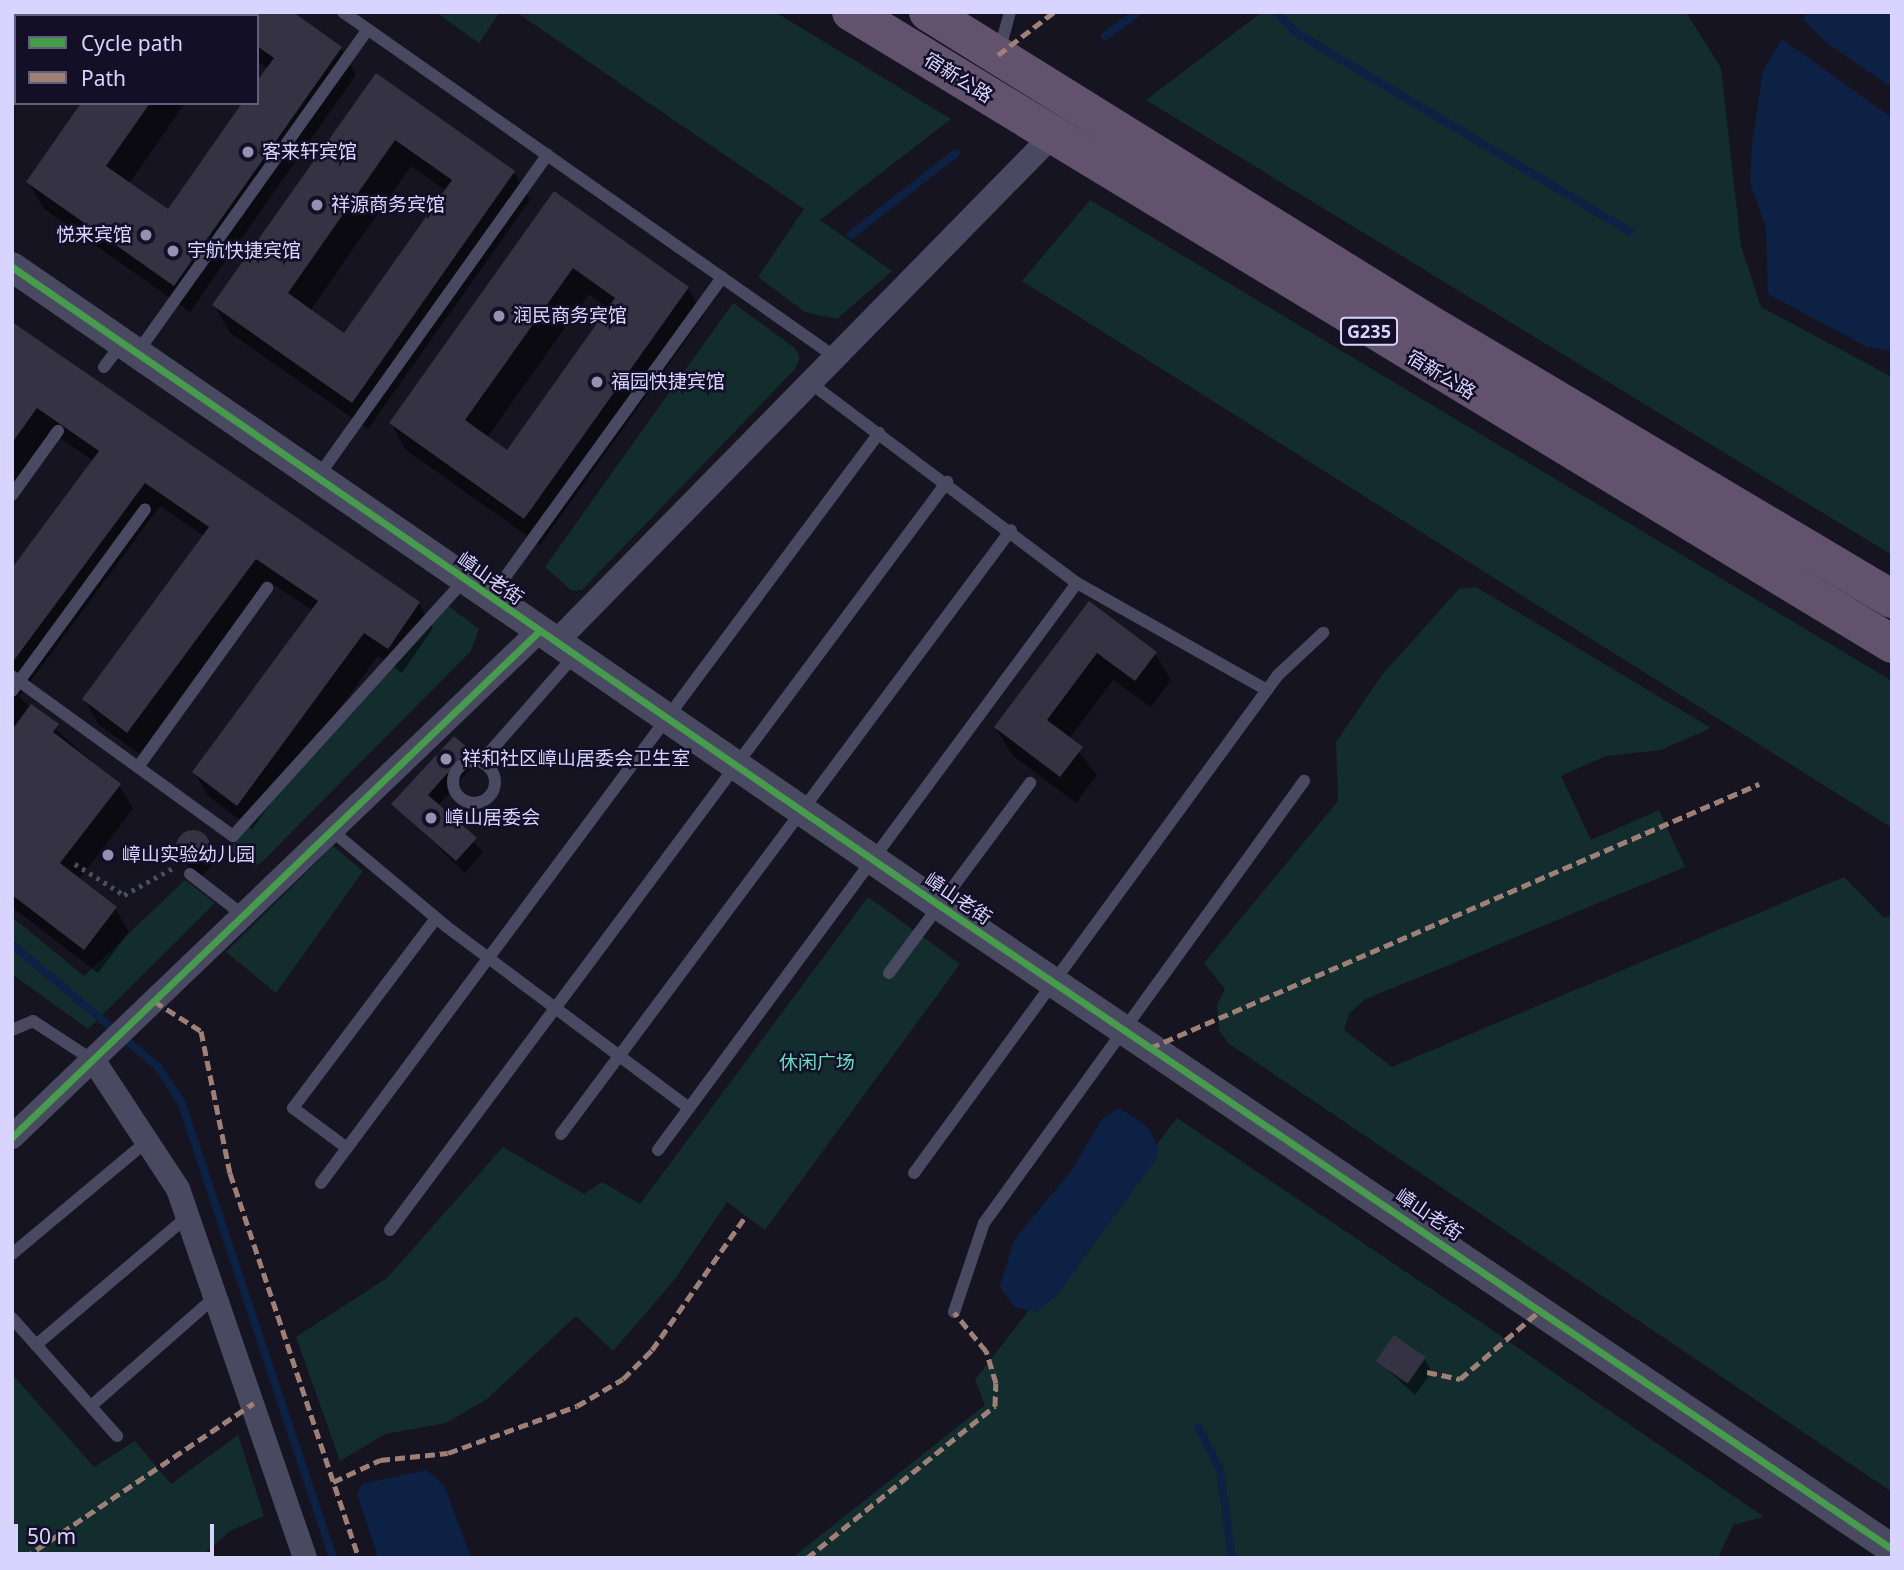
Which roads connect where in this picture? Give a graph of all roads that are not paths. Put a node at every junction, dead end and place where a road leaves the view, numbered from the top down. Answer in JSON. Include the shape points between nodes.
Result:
{"nodes":[{"id":1,"x":343,"y":12,"type":"edge"},
{"id":2,"x":851,"y":12,"type":"edge"},
{"id":3,"x":928,"y":12,"type":"edge"},
{"id":4,"x":1010,"y":12,"type":"edge"},
{"id":5,"x":367,"y":30,"type":"junction"},
{"id":6,"x":998,"y":55,"type":"junction"},
{"id":7,"x":1052,"y":136,"type":"junction"},
{"id":8,"x":547,"y":155,"type":"junction"},
{"id":9,"x":12,"y":267,"type":"edge"},
{"id":10,"x":722,"y":278,"type":"junction"},
{"id":11,"x":129,"y":348,"type":"junction"},
{"id":12,"x":834,"y":355,"type":"junction"},
{"id":13,"x":104,"y":367,"type":"dead end"},
{"id":14,"x":808,"y":382,"type":"junction"},
{"id":15,"x":58,"y":431,"type":"dead end"},
{"id":16,"x":879,"y":433,"type":"junction"},
{"id":17,"x":317,"y":478,"type":"junction"},
{"id":18,"x":947,"y":482,"type":"junction"},
{"id":19,"x":12,"y":495,"type":"edge"},
{"id":20,"x":145,"y":509,"type":"dead end"},
{"id":21,"x":1010,"y":530,"type":"junction"},
{"id":22,"x":464,"y":580,"type":"junction"},
{"id":23,"x":1077,"y":583,"type":"junction"},
{"id":24,"x":267,"y":588,"type":"dead end"},
{"id":25,"x":490,"y":598,"type":"junction"},
{"id":26,"x":1892,"y":599,"type":"edge"},
{"id":27,"x":1323,"y":633,"type":"dead end"},
{"id":28,"x":555,"y":643,"type":"junction"},
{"id":29,"x":1892,"y":643,"type":"edge"},
{"id":30,"x":15,"y":683,"type":"edge"},
{"id":31,"x":1267,"y":690,"type":"junction"},
{"id":32,"x":666,"y":719,"type":"junction"},
{"id":33,"x":481,"y":762,"type":"dead end"},
{"id":34,"x":735,"y":766,"type":"junction"},
{"id":35,"x":138,"y":768,"type":"junction"},
{"id":36,"x":1304,"y":782,"type":"dead end"},
{"id":37,"x":1030,"y":783,"type":"dead end"},
{"id":38,"x":800,"y":811,"type":"junction"},
{"id":39,"x":331,"y":830,"type":"junction"},
{"id":40,"x":873,"y":860,"type":"junction"},
{"id":41,"x":190,"y":874,"type":"road end"},
{"id":42,"x":939,"y":905,"type":"junction"},
{"id":43,"x":243,"y":915,"type":"junction"},
{"id":44,"x":436,"y":918,"type":"junction"},
{"id":45,"x":489,"y":958,"type":"junction"},
{"id":46,"x":889,"y":973,"type":"dead end"},
{"id":47,"x":1054,"y":984,"type":"junction"},
{"id":48,"x":555,"y":1008,"type":"junction"},
{"id":49,"x":12,"y":1030,"type":"edge"},
{"id":50,"x":1124,"y":1030,"type":"junction"},
{"id":51,"x":619,"y":1056,"type":"junction"},
{"id":52,"x":94,"y":1061,"type":"junction"},
{"id":53,"x":689,"y":1108,"type":"junction"},
{"id":54,"x":561,"y":1134,"type":"dead end"},
{"id":55,"x":12,"y":1137,"type":"edge"},
{"id":56,"x":147,"y":1141,"type":"junction"},
{"id":57,"x":347,"y":1149,"type":"junction"},
{"id":58,"x":658,"y":1150,"type":"dead end"},
{"id":59,"x":914,"y":1172,"type":"dead end"},
{"id":60,"x":321,"y":1183,"type":"dead end"},
{"id":61,"x":188,"y":1216,"type":"junction"},
{"id":62,"x":390,"y":1230,"type":"dead end"},
{"id":63,"x":12,"y":1254,"type":"edge"},
{"id":64,"x":216,"y":1296,"type":"junction"},
{"id":65,"x":954,"y":1312,"type":"dead end"},
{"id":66,"x":12,"y":1318,"type":"edge"},
{"id":67,"x":36,"y":1345,"type":"junction"},
{"id":68,"x":91,"y":1406,"type":"junction"},
{"id":69,"x":117,"y":1436,"type":"dead end"},
{"id":70,"x":1892,"y":1549,"type":"edge"},
{"id":71,"x":305,"y":1558,"type":"edge"}],
"edges":[{"from":1,"to":5,"type":"lane"},
{"from":2,"to":7,"type":"highway","name":"宿新公路","number":"G235"},
{"from":3,"to":6,"type":"highway","name":"宿新公路","number":"G235"},
{"from":4,"to":6,"type":"lane"},
{"from":5,"to":8,"type":"lane"},
{"from":5,"to":11,"type":"lane"},
{"from":6,"to":26,"type":"highway","name":"宿新公路","number":"G235","via":[[1423,320]]},
{"from":7,"to":12,"type":"street"},
{"from":7,"to":29,"type":"highway","name":"宿新公路","number":"G235"},
{"from":8,"to":10,"type":"lane"},
{"from":8,"to":17,"type":"lane"},
{"from":9,"to":11,"type":"street","name":"嶂山老街"},
{"from":10,"to":12,"type":"lane"},
{"from":10,"to":25,"type":"lane"},
{"from":11,"to":13,"type":"lane"},
{"from":11,"to":17,"type":"street","name":"嶂山老街"},
{"from":12,"to":14,"type":"street"},
{"from":14,"to":16,"type":"lane"},
{"from":14,"to":28,"type":"street"},
{"from":15,"to":19,"type":"lane"},
{"from":16,"to":18,"type":"lane"},
{"from":16,"to":32,"type":"lane"},
{"from":17,"to":22,"type":"street","name":"嶂山老街"},
{"from":18,"to":21,"type":"lane"},
{"from":18,"to":34,"type":"lane"},
{"from":20,"to":30,"type":"lane"},
{"from":21,"to":23,"type":"lane"},
{"from":21,"to":38,"type":"lane"},
{"from":22,"to":25,"type":"street","name":"嶂山老街"},
{"from":22,"to":35,"type":"lane","via":[[233,836]]},
{"from":23,"to":31,"type":"lane"},
{"from":23,"to":40,"type":"lane"},
{"from":24,"to":35,"type":"lane"},
{"from":25,"to":28,"type":"street","name":"嶂山老街"},
{"from":27,"to":31,"type":"lane"},
{"from":28,"to":32,"type":"street","name":"嶂山老街"},
{"from":28,"to":33,"type":"lane"},
{"from":28,"to":39,"type":"street"},
{"from":30,"to":35,"type":"lane"},
{"from":31,"to":47,"type":"lane"},
{"from":32,"to":34,"type":"street","name":"嶂山老街"},
{"from":32,"to":45,"type":"lane"},
{"from":34,"to":38,"type":"street","name":"嶂山老街"},
{"from":34,"to":48,"type":"lane"},
{"from":36,"to":50,"type":"lane"},
{"from":37,"to":42,"type":"lane"},
{"from":38,"to":40,"type":"street","name":"嶂山老街"},
{"from":38,"to":51,"type":"lane"},
{"from":39,"to":43,"type":"street"},
{"from":39,"to":44,"type":"lane"},
{"from":40,"to":42,"type":"street","name":"嶂山老街"},
{"from":40,"to":53,"type":"lane"},
{"from":41,"to":43,"type":"lane"},
{"from":42,"to":46,"type":"lane"},
{"from":42,"to":47,"type":"street","name":"嶂山老街"},
{"from":43,"to":52,"type":"street"},
{"from":44,"to":45,"type":"lane"},
{"from":44,"to":57,"type":"lane","via":[[293,1108]]},
{"from":45,"to":48,"type":"lane"},
{"from":45,"to":57,"type":"lane"},
{"from":47,"to":50,"type":"street","name":"嶂山老街"},
{"from":47,"to":59,"type":"lane"},
{"from":48,"to":51,"type":"lane"},
{"from":48,"to":62,"type":"lane"},
{"from":49,"to":52,"type":"lane","via":[[33,1021]]},
{"from":50,"to":65,"type":"lane","via":[[984,1223]]},
{"from":50,"to":70,"type":"street","name":"嶂山老街"},
{"from":51,"to":53,"type":"lane"},
{"from":51,"to":54,"type":"lane"},
{"from":52,"to":55,"type":"street"},
{"from":52,"to":56,"type":"street"},
{"from":53,"to":58,"type":"lane"},
{"from":56,"to":61,"type":"street"},
{"from":56,"to":63,"type":"lane"},
{"from":57,"to":60,"type":"lane"},
{"from":61,"to":64,"type":"street"},
{"from":61,"to":67,"type":"lane"},
{"from":64,"to":68,"type":"lane"},
{"from":64,"to":71,"type":"street"},
{"from":66,"to":67,"type":"lane"},
{"from":67,"to":68,"type":"lane"},
{"from":68,"to":69,"type":"lane"}]}
